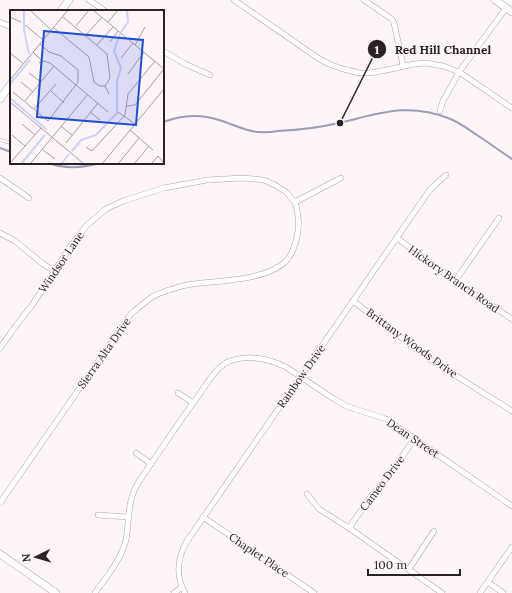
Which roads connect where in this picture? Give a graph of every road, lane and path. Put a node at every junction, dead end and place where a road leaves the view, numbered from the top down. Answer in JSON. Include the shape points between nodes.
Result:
{"nodes":[{"id":1,"x":69,"y":0,"type":"edge"},
{"id":2,"x":89,"y":0,"type":"edge"},
{"id":3,"x":234,"y":0,"type":"edge"},
{"id":4,"x":364,"y":0,"type":"edge"},
{"id":5,"x":495,"y":0,"type":"edge"},
{"id":6,"x":62,"y":10,"type":"edge"},
{"id":7,"x":104,"y":10,"type":"edge"},
{"id":8,"x":509,"y":10,"type":"edge"},
{"id":9,"x":0,"y":22,"type":"edge"},
{"id":10,"x":10,"y":27,"type":"edge"},
{"id":11,"x":164,"y":52,"type":"edge"},
{"id":12,"x":403,"y":65,"type":"junction"},
{"id":13,"x":459,"y":72,"type":"junction"},
{"id":14,"x":210,"y":74,"type":"dead end"},
{"id":15,"x":10,"y":85,"type":"edge"},
{"id":16,"x":0,"y":99,"type":"edge"},
{"id":17,"x":512,"y":108,"type":"edge"},
{"id":18,"x":440,"y":111,"type":"dead end"},
{"id":19,"x":0,"y":140,"type":"edge"},
{"id":20,"x":10,"y":143,"type":"edge"},
{"id":21,"x":446,"y":175,"type":"dead end"},
{"id":22,"x":0,"y":178,"type":"edge"},
{"id":23,"x":341,"y":178,"type":"dead end"},
{"id":24,"x":29,"y":198,"type":"dead end"},
{"id":25,"x":295,"y":202,"type":"junction"},
{"id":26,"x":499,"y":218,"type":"dead end"},
{"id":27,"x":0,"y":233,"type":"edge"},
{"id":28,"x":397,"y":238,"type":"junction"},
{"id":29,"x":54,"y":271,"type":"junction"},
{"id":30,"x":456,"y":281,"type":"junction"},
{"id":31,"x":353,"y":301,"type":"junction"},
{"id":32,"x":512,"y":319,"type":"edge"},
{"id":33,"x":2,"y":339,"type":"edge"},
{"id":34,"x":0,"y":348,"type":"edge"},
{"id":35,"x":301,"y":376,"type":"junction"},
{"id":36,"x":178,"y":393,"type":"dead end"},
{"id":37,"x":193,"y":403,"type":"junction"},
{"id":38,"x":512,"y":410,"type":"edge"},
{"id":39,"x":414,"y":439,"type":"junction"},
{"id":40,"x":136,"y":453,"type":"dead end"},
{"id":41,"x":151,"y":464,"type":"junction"},
{"id":42,"x":307,"y":494,"type":"dead end"},
{"id":43,"x":0,"y":503,"type":"edge"},
{"id":44,"x":512,"y":506,"type":"edge"},
{"id":45,"x":98,"y":515,"type":"dead end"},
{"id":46,"x":128,"y":517,"type":"junction"},
{"id":47,"x":203,"y":517,"type":"junction"},
{"id":48,"x":349,"y":528,"type":"junction"},
{"id":49,"x":434,"y":531,"type":"dead end"},
{"id":50,"x":512,"y":547,"type":"edge"},
{"id":51,"x":0,"y":554,"type":"edge"},
{"id":52,"x":408,"y":569,"type":"junction"},
{"id":53,"x":488,"y":582,"type":"junction"},
{"id":54,"x":182,"y":587,"type":"junction"},
{"id":55,"x":305,"y":587,"type":"junction"},
{"id":56,"x":56,"y":593,"type":"edge"},
{"id":57,"x":96,"y":593,"type":"edge"},
{"id":58,"x":174,"y":593,"type":"edge"},
{"id":59,"x":185,"y":593,"type":"edge"},
{"id":60,"x":301,"y":593,"type":"edge"},
{"id":61,"x":314,"y":593,"type":"edge"},
{"id":62,"x":442,"y":593,"type":"edge"},
{"id":63,"x":480,"y":593,"type":"edge"},
{"id":64,"x":503,"y":593,"type":"edge"}],
"edges":[{"from":1,"to":6,"type":"main road"},
{"from":2,"to":7,"type":"street"},
{"from":3,"to":12,"type":"street","via":[[318,58],[334,66],[369,73]]},
{"from":4,"to":12,"type":"street","via":[[392,19]]},
{"from":5,"to":8,"type":"main road"},
{"from":8,"to":13,"type":"street"},
{"from":9,"to":10,"type":"street"},
{"from":11,"to":14,"type":"street"},
{"from":12,"to":13,"type":"street","via":[[426,63]]},
{"from":13,"to":17,"type":"street"},
{"from":13,"to":18,"type":"street","via":[[443,100]]},
{"from":15,"to":16,"type":"main road"},
{"from":19,"to":20,"type":"lane"},
{"from":21,"to":28,"type":"street","name":"Rainbow Drive","via":[[429,191]]},
{"from":22,"to":24,"type":"street"},
{"from":23,"to":25,"type":"street"},
{"from":25,"to":29,"type":"street","name":"Windsor Lane","via":[[275,185],[255,178],[207,180],[164,188],[123,201],[95,217]]},
{"from":25,"to":43,"type":"street","name":"Sierra Alta Drive","via":[[299,213],[299,232],[294,249],[286,261],[276,269],[250,276],[186,285],[154,296],[131,314]]},
{"from":26,"to":30,"type":"street"},
{"from":27,"to":29,"type":"street","via":[[15,241]]},
{"from":28,"to":30,"type":"street","name":"Hickory Branch Road"},
{"from":28,"to":31,"type":"street","name":"Rainbow Drive"},
{"from":29,"to":33,"type":"street","name":"Windsor Lane","via":[[33,304]]},
{"from":30,"to":32,"type":"street","name":"Hickory Branch Road"},
{"from":31,"to":35,"type":"street","name":"Rainbow Drive"},
{"from":31,"to":38,"type":"street","name":"Brittany Woods Drive","via":[[430,360]]},
{"from":33,"to":34,"type":"street","name":"Windsor Lane"},
{"from":35,"to":37,"type":"street","name":"Dean Street","via":[[269,360],[232,360],[215,372]]},
{"from":35,"to":39,"type":"street","name":"Dean Street","via":[[346,406],[386,419]]},
{"from":35,"to":47,"type":"street","name":"Rainbow Drive"},
{"from":36,"to":37,"type":"street"},
{"from":37,"to":41,"type":"street"},
{"from":39,"to":44,"type":"street","name":"Dean Street"},
{"from":39,"to":48,"type":"street","name":"Cameo Drive"},
{"from":40,"to":41,"type":"street"},
{"from":41,"to":46,"type":"street","via":[[133,494]]},
{"from":42,"to":48,"type":"street","via":[[319,509]]},
{"from":45,"to":46,"type":"street"},
{"from":46,"to":57,"type":"street","via":[[126,539],[121,554]]},
{"from":47,"to":54,"type":"street","name":"Rainbow Drive","via":[[182,549],[179,559],[179,580]]},
{"from":47,"to":55,"type":"street","name":"Chaplet Place"},
{"from":48,"to":52,"type":"street"},
{"from":49,"to":52,"type":"street"},
{"from":50,"to":53,"type":"street"},
{"from":51,"to":56,"type":"main road"},
{"from":52,"to":62,"type":"street"},
{"from":53,"to":63,"type":"street"},
{"from":53,"to":64,"type":"street"},
{"from":54,"to":58,"type":"street"},
{"from":54,"to":59,"type":"street","name":"Rainbow Drive"},
{"from":55,"to":60,"type":"street"},
{"from":55,"to":61,"type":"street","name":"Chaplet Place"}]}
